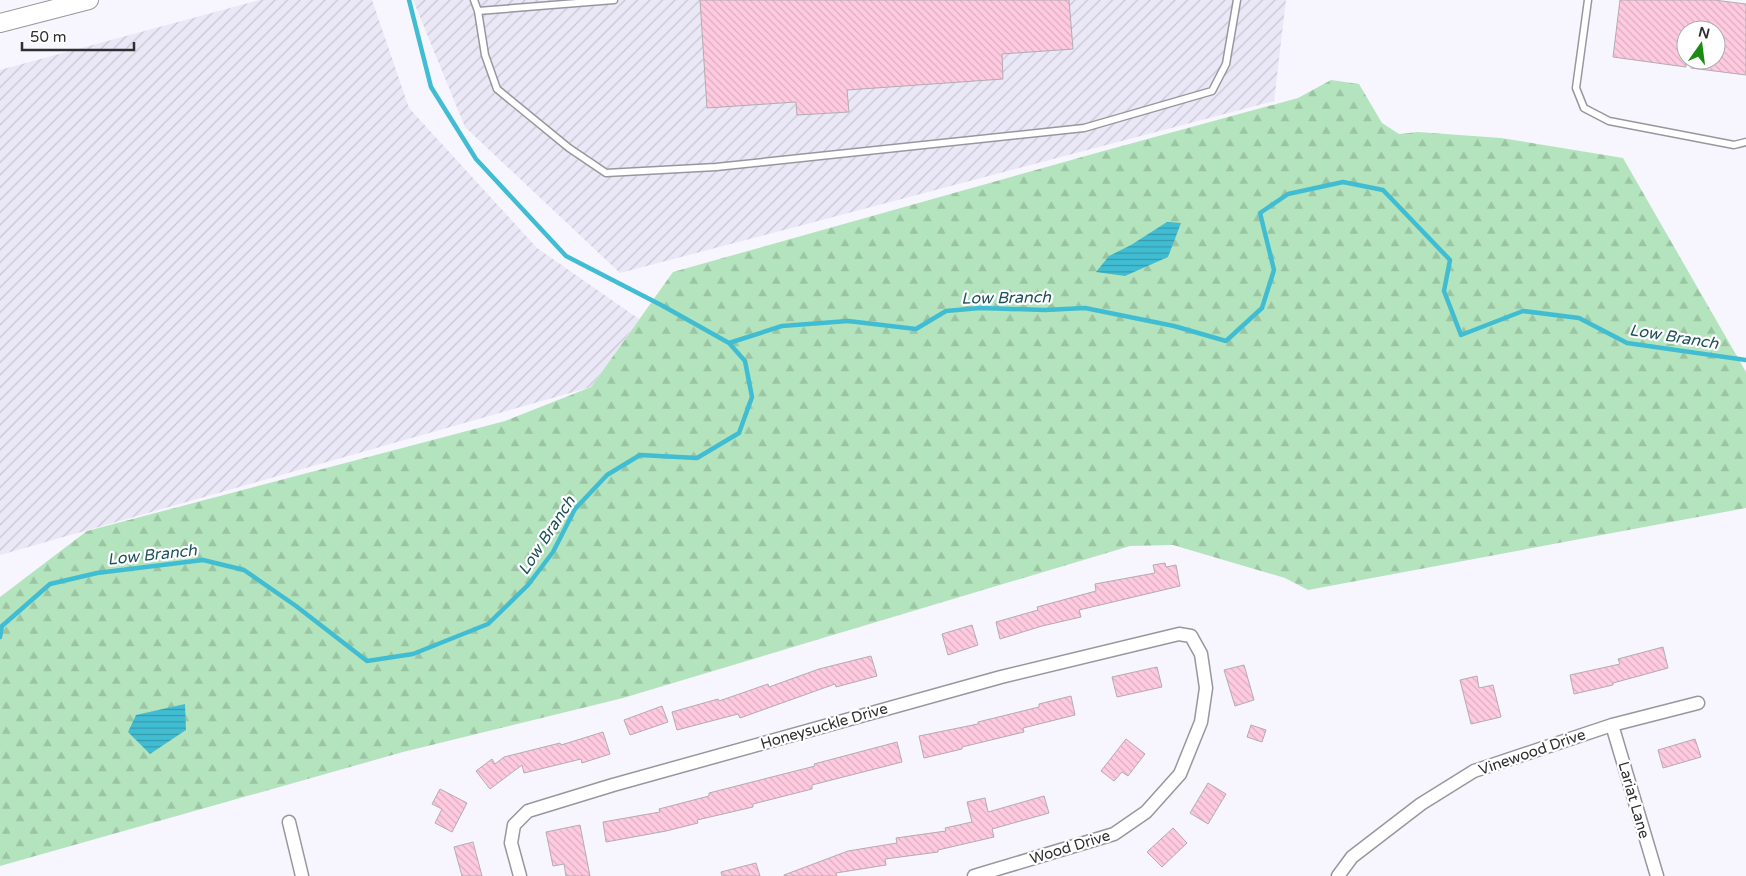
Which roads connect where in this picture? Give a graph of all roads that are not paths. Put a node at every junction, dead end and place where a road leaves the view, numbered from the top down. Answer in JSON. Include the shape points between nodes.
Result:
{"nodes":[{"id":1,"x":89,"y":0,"type":"edge"},
{"id":2,"x":474,"y":0,"type":"edge"},
{"id":3,"x":614,"y":0,"type":"edge"},
{"id":4,"x":1237,"y":0,"type":"edge"},
{"id":5,"x":1588,"y":0,"type":"edge"},
{"id":6,"x":583,"y":1,"type":"edge"},
{"id":7,"x":478,"y":11,"type":"junction"},
{"id":8,"x":0,"y":24,"type":"edge"},
{"id":9,"x":1746,"y":142,"type":"edge"},
{"id":10,"x":1191,"y":636,"type":"joint"},
{"id":11,"x":1698,"y":703,"type":"dead end"},
{"id":12,"x":1612,"y":725,"type":"junction"},
{"id":13,"x":289,"y":822,"type":"dead end"},
{"id":14,"x":302,"y":876,"type":"edge"},
{"id":15,"x":520,"y":876,"type":"edge"},
{"id":16,"x":974,"y":876,"type":"edge"},
{"id":17,"x":1338,"y":876,"type":"edge"},
{"id":18,"x":1656,"y":876,"type":"edge"}],
"edges":[{"from":1,"to":8,"type":"main road"},
{"from":2,"to":7,"type":"lane"},
{"from":3,"to":6,"type":"lane"},
{"from":4,"to":7,"type":"lane","via":[[1226,64],[1212,91],[1084,128],[716,167],[606,173],[569,148],[497,88],[485,55]]},
{"from":5,"to":9,"type":"lane","via":[[1576,88],[1584,108],[1609,121],[1734,145]]},
{"from":6,"to":7,"type":"lane"},
{"from":10,"to":15,"type":"street","name":"Honeysuckle Drive","via":[[1179,634],[1001,676],[528,811],[514,825],[511,843]]},
{"from":10,"to":16,"type":"street","name":"Wood Drive","via":[[1201,654],[1206,688],[1200,722],[1180,774],[1146,812],[1114,834]]},
{"from":11,"to":12,"type":"street","name":"Vinewood Drive"},
{"from":12,"to":17,"type":"street","name":"Vinewood Drive","via":[[1474,771],[1421,804],[1352,857]]},
{"from":12,"to":18,"type":"street","name":"Lariat Lane"},
{"from":13,"to":14,"type":"street"}]}
